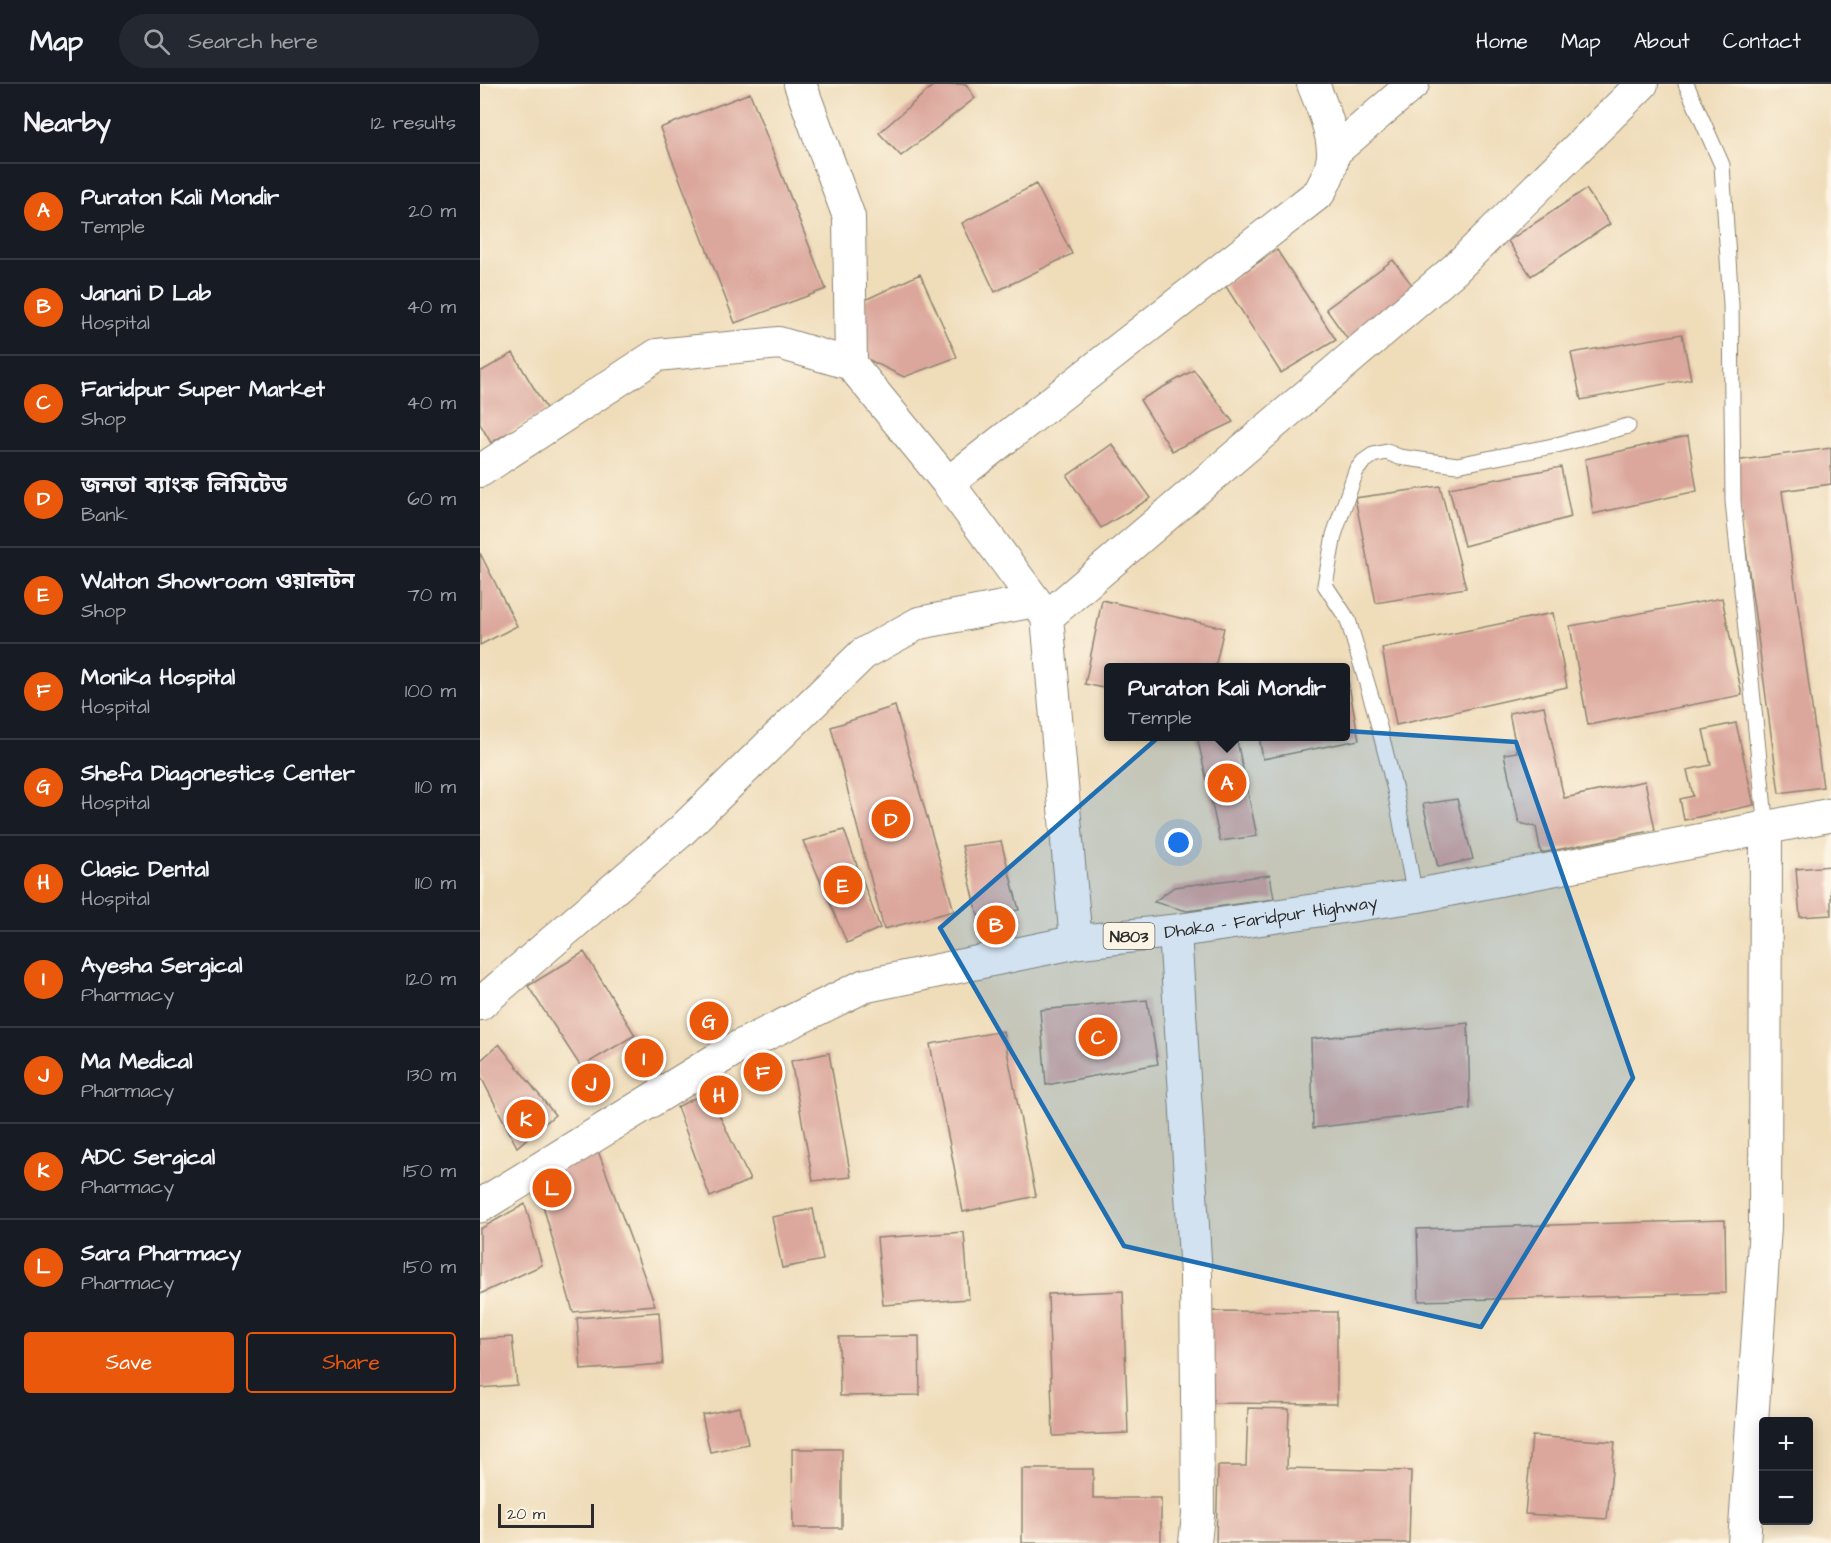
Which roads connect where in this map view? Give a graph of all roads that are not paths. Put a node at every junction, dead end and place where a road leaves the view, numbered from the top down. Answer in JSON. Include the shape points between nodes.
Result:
{"nodes":[{"id":1,"x":800,"y":84,"type":"edge"},
{"id":2,"x":1313,"y":84,"type":"edge"},
{"id":3,"x":1413,"y":84,"type":"edge"},
{"id":4,"x":1642,"y":84,"type":"edge"},
{"id":5,"x":1686,"y":84,"type":"edge"},
{"id":6,"x":1333,"y":153,"type":"junction"},
{"id":7,"x":851,"y":364,"type":"junction"},
{"id":8,"x":1628,"y":426,"type":"dead end"},
{"id":9,"x":480,"y":471,"type":"edge"},
{"id":10,"x":948,"y":483,"type":"junction"},
{"id":11,"x":1041,"y":609,"type":"junction"},
{"id":12,"x":1831,"y":815,"type":"edge"},
{"id":13,"x":1766,"y":829,"type":"junction"},
{"id":14,"x":1415,"y":896,"type":"junction"},
{"id":15,"x":1174,"y":931,"type":"junction"},
{"id":16,"x":1076,"y":942,"type":"junction"},
{"id":17,"x":480,"y":1004,"type":"edge"},
{"id":18,"x":480,"y":1206,"type":"edge"},
{"id":19,"x":1196,"y":1543,"type":"edge"},
{"id":20,"x":1744,"y":1543,"type":"edge"}],
"edges":[{"from":1,"to":7,"type":"street","via":[[849,217]]},
{"from":2,"to":6,"type":"street","via":[[1325,112]]},
{"from":3,"to":6,"type":"street"},
{"from":4,"to":11,"type":"street","via":[[1455,269]]},
{"from":5,"to":13,"type":"lane","via":[[1722,165],[1731,305],[1733,501]]},
{"from":6,"to":10,"type":"street","via":[[1319,193]]},
{"from":7,"to":9,"type":"street","via":[[778,343],[657,355]]},
{"from":7,"to":10,"type":"street"},
{"from":8,"to":14,"type":"lane","via":[[1457,465],[1387,452],[1373,455],[1356,471],[1334,535],[1324,585],[1348,620],[1371,696],[1395,790]]},
{"from":10,"to":11,"type":"street"},
{"from":11,"to":16,"type":"street"},
{"from":11,"to":17,"type":"street","via":[[919,623],[863,654],[680,832]]},
{"from":12,"to":13,"type":"highway","name":"Dhaka - Faridpur Highway","number":"N803"},
{"from":13,"to":14,"type":"highway","name":"Dhaka - Faridpur Highway","number":"N803"},
{"from":13,"to":20,"type":"street","via":[[1765,1227]]},
{"from":14,"to":15,"type":"highway","name":"Dhaka - Faridpur Highway","number":"N803"},
{"from":15,"to":16,"type":"highway","name":"Dhaka - Faridpur Highway","number":"N803"},
{"from":15,"to":19,"type":"street","via":[[1196,1275]]},
{"from":16,"to":18,"type":"highway","name":"Dhaka - Faridpur Highway","number":"N803","via":[[864,986],[731,1051]]}]}
